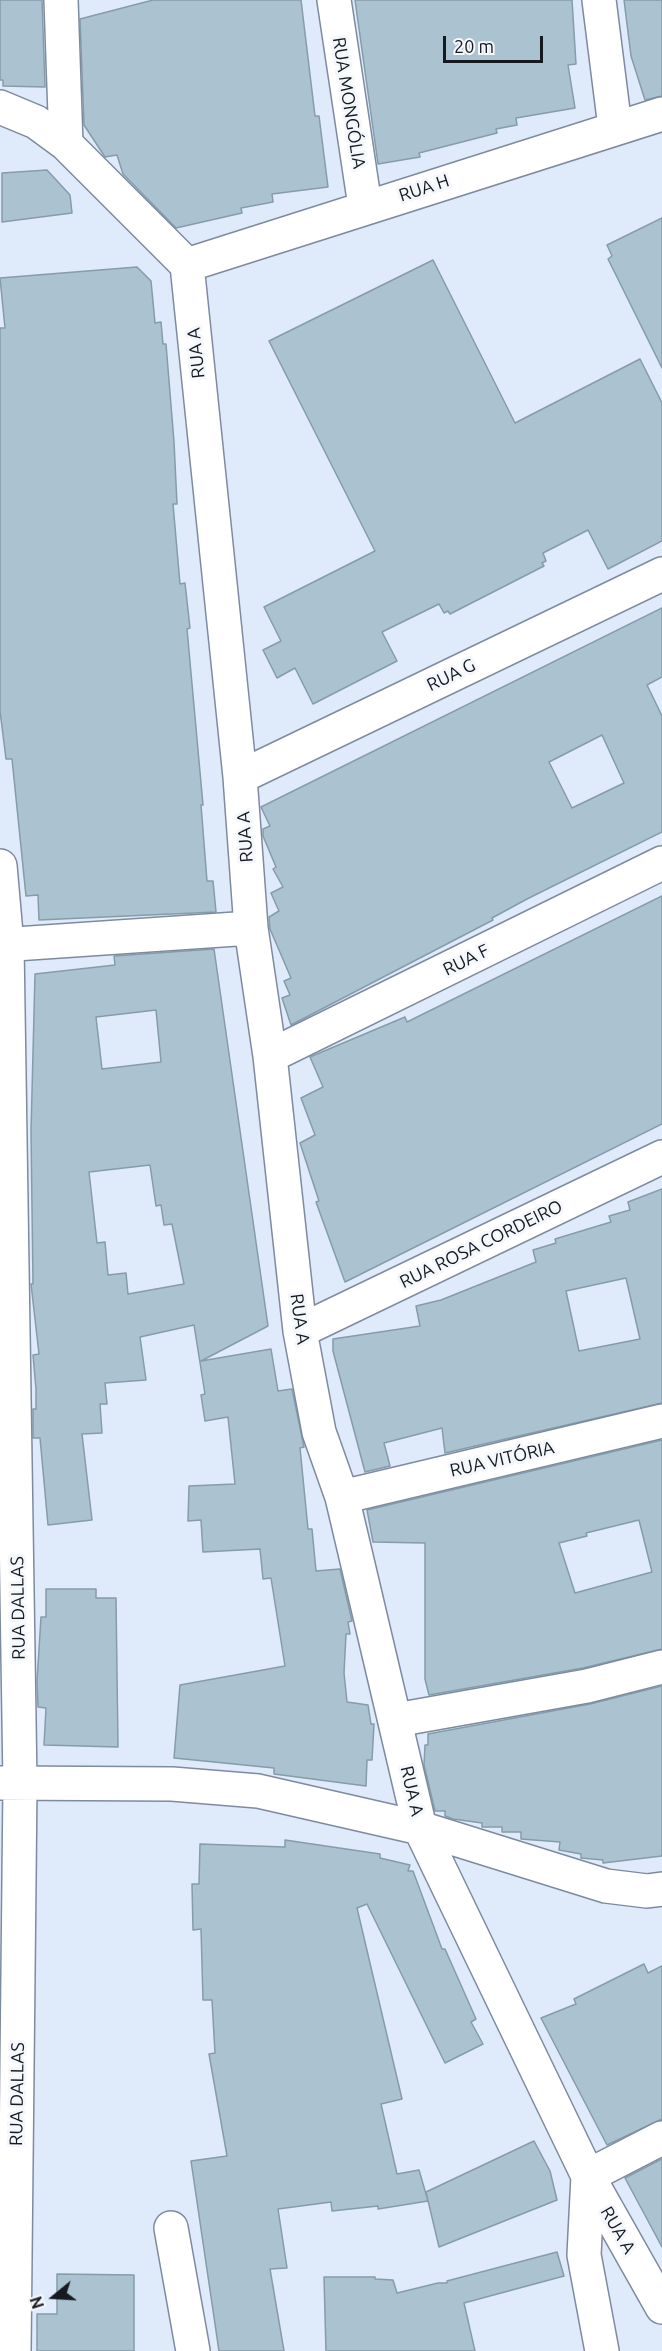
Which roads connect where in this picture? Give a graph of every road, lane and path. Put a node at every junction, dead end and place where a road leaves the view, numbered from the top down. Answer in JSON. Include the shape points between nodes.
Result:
{"nodes":[{"id":1,"x":61,"y":0,"type":"edge"},
{"id":2,"x":334,"y":0,"type":"edge"},
{"id":3,"x":599,"y":0,"type":"edge"},
{"id":4,"x":0,"y":107,"type":"edge"},
{"id":5,"x":662,"y":114,"type":"edge"},
{"id":6,"x":615,"y":127,"type":"junction"},
{"id":7,"x":66,"y":144,"type":"junction"},
{"id":8,"x":365,"y":206,"type":"junction"},
{"id":9,"x":187,"y":265,"type":"junction"},
{"id":10,"x":662,"y":574,"type":"edge"},
{"id":11,"x":240,"y":777,"type":"junction"},
{"id":12,"x":662,"y":863,"type":"edge"},
{"id":13,"x":0,"y":866,"type":"edge"},
{"id":14,"x":251,"y":928,"type":"junction"},
{"id":15,"x":4,"y":945,"type":"edge"},
{"id":16,"x":270,"y":1056,"type":"junction"},
{"id":17,"x":662,"y":1157,"type":"edge"},
{"id":18,"x":300,"y":1331,"type":"junction"},
{"id":19,"x":662,"y":1421,"type":"edge"},
{"id":20,"x":342,"y":1497,"type":"junction"},
{"id":21,"x":662,"y":1667,"type":"edge"},
{"id":22,"x":396,"y":1720,"type":"junction"},
{"id":23,"x":10,"y":1784,"type":"edge"},
{"id":24,"x":420,"y":1828,"type":"junction"},
{"id":25,"x":662,"y":1889,"type":"edge"},
{"id":26,"x":662,"y":2138,"type":"edge"},
{"id":27,"x":588,"y":2176,"type":"junction"},
{"id":28,"x":171,"y":2228,"type":"dead end"},
{"id":29,"x":662,"y":2307,"type":"edge"},
{"id":30,"x":14,"y":2351,"type":"edge"},
{"id":31,"x":193,"y":2351,"type":"edge"},
{"id":32,"x":602,"y":2351,"type":"edge"}],
"edges":[{"from":1,"to":7,"type":"street"},
{"from":2,"to":8,"type":"street","name":"RUA MONGÓLIA"},
{"from":3,"to":6,"type":"street"},
{"from":4,"to":7,"type":"street","via":[[36,122]]},
{"from":5,"to":6,"type":"street","name":"RUA H"},
{"from":6,"to":8,"type":"street","name":"RUA H"},
{"from":7,"to":9,"type":"street"},
{"from":8,"to":9,"type":"street","name":"RUA H"},
{"from":9,"to":11,"type":"street","name":"RUA A"},
{"from":10,"to":11,"type":"street","name":"RUA G"},
{"from":11,"to":14,"type":"street","name":"RUA A"},
{"from":12,"to":16,"type":"street","name":"RUA F"},
{"from":13,"to":15,"type":"street","name":"RUA DALLAS"},
{"from":14,"to":15,"type":"street"},
{"from":14,"to":16,"type":"street","name":"RUA A"},
{"from":15,"to":23,"type":"street","name":"RUA DALLAS"},
{"from":16,"to":18,"type":"street","name":"RUA A"},
{"from":17,"to":18,"type":"street","name":"RUA ROSA CORDEIRO"},
{"from":18,"to":20,"type":"street","name":"RUA A","via":[[320,1432]]},
{"from":19,"to":20,"type":"street","name":"RUA VITÓRIA"},
{"from":20,"to":22,"type":"street","name":"RUA A"},
{"from":21,"to":22,"type":"street","via":[[587,1686]]},
{"from":22,"to":24,"type":"street","name":"RUA A"},
{"from":23,"to":24,"type":"street","via":[[172,1784],[258,1791]]},
{"from":23,"to":30,"type":"street","name":"RUA DALLAS"},
{"from":24,"to":25,"type":"street","via":[[606,1886]]},
{"from":24,"to":27,"type":"street","name":"RUA A"},
{"from":26,"to":27,"type":"street"},
{"from":27,"to":29,"type":"street","name":"RUA A"},
{"from":27,"to":32,"type":"street","via":[[584,2255]]},
{"from":28,"to":31,"type":"street"}]}
